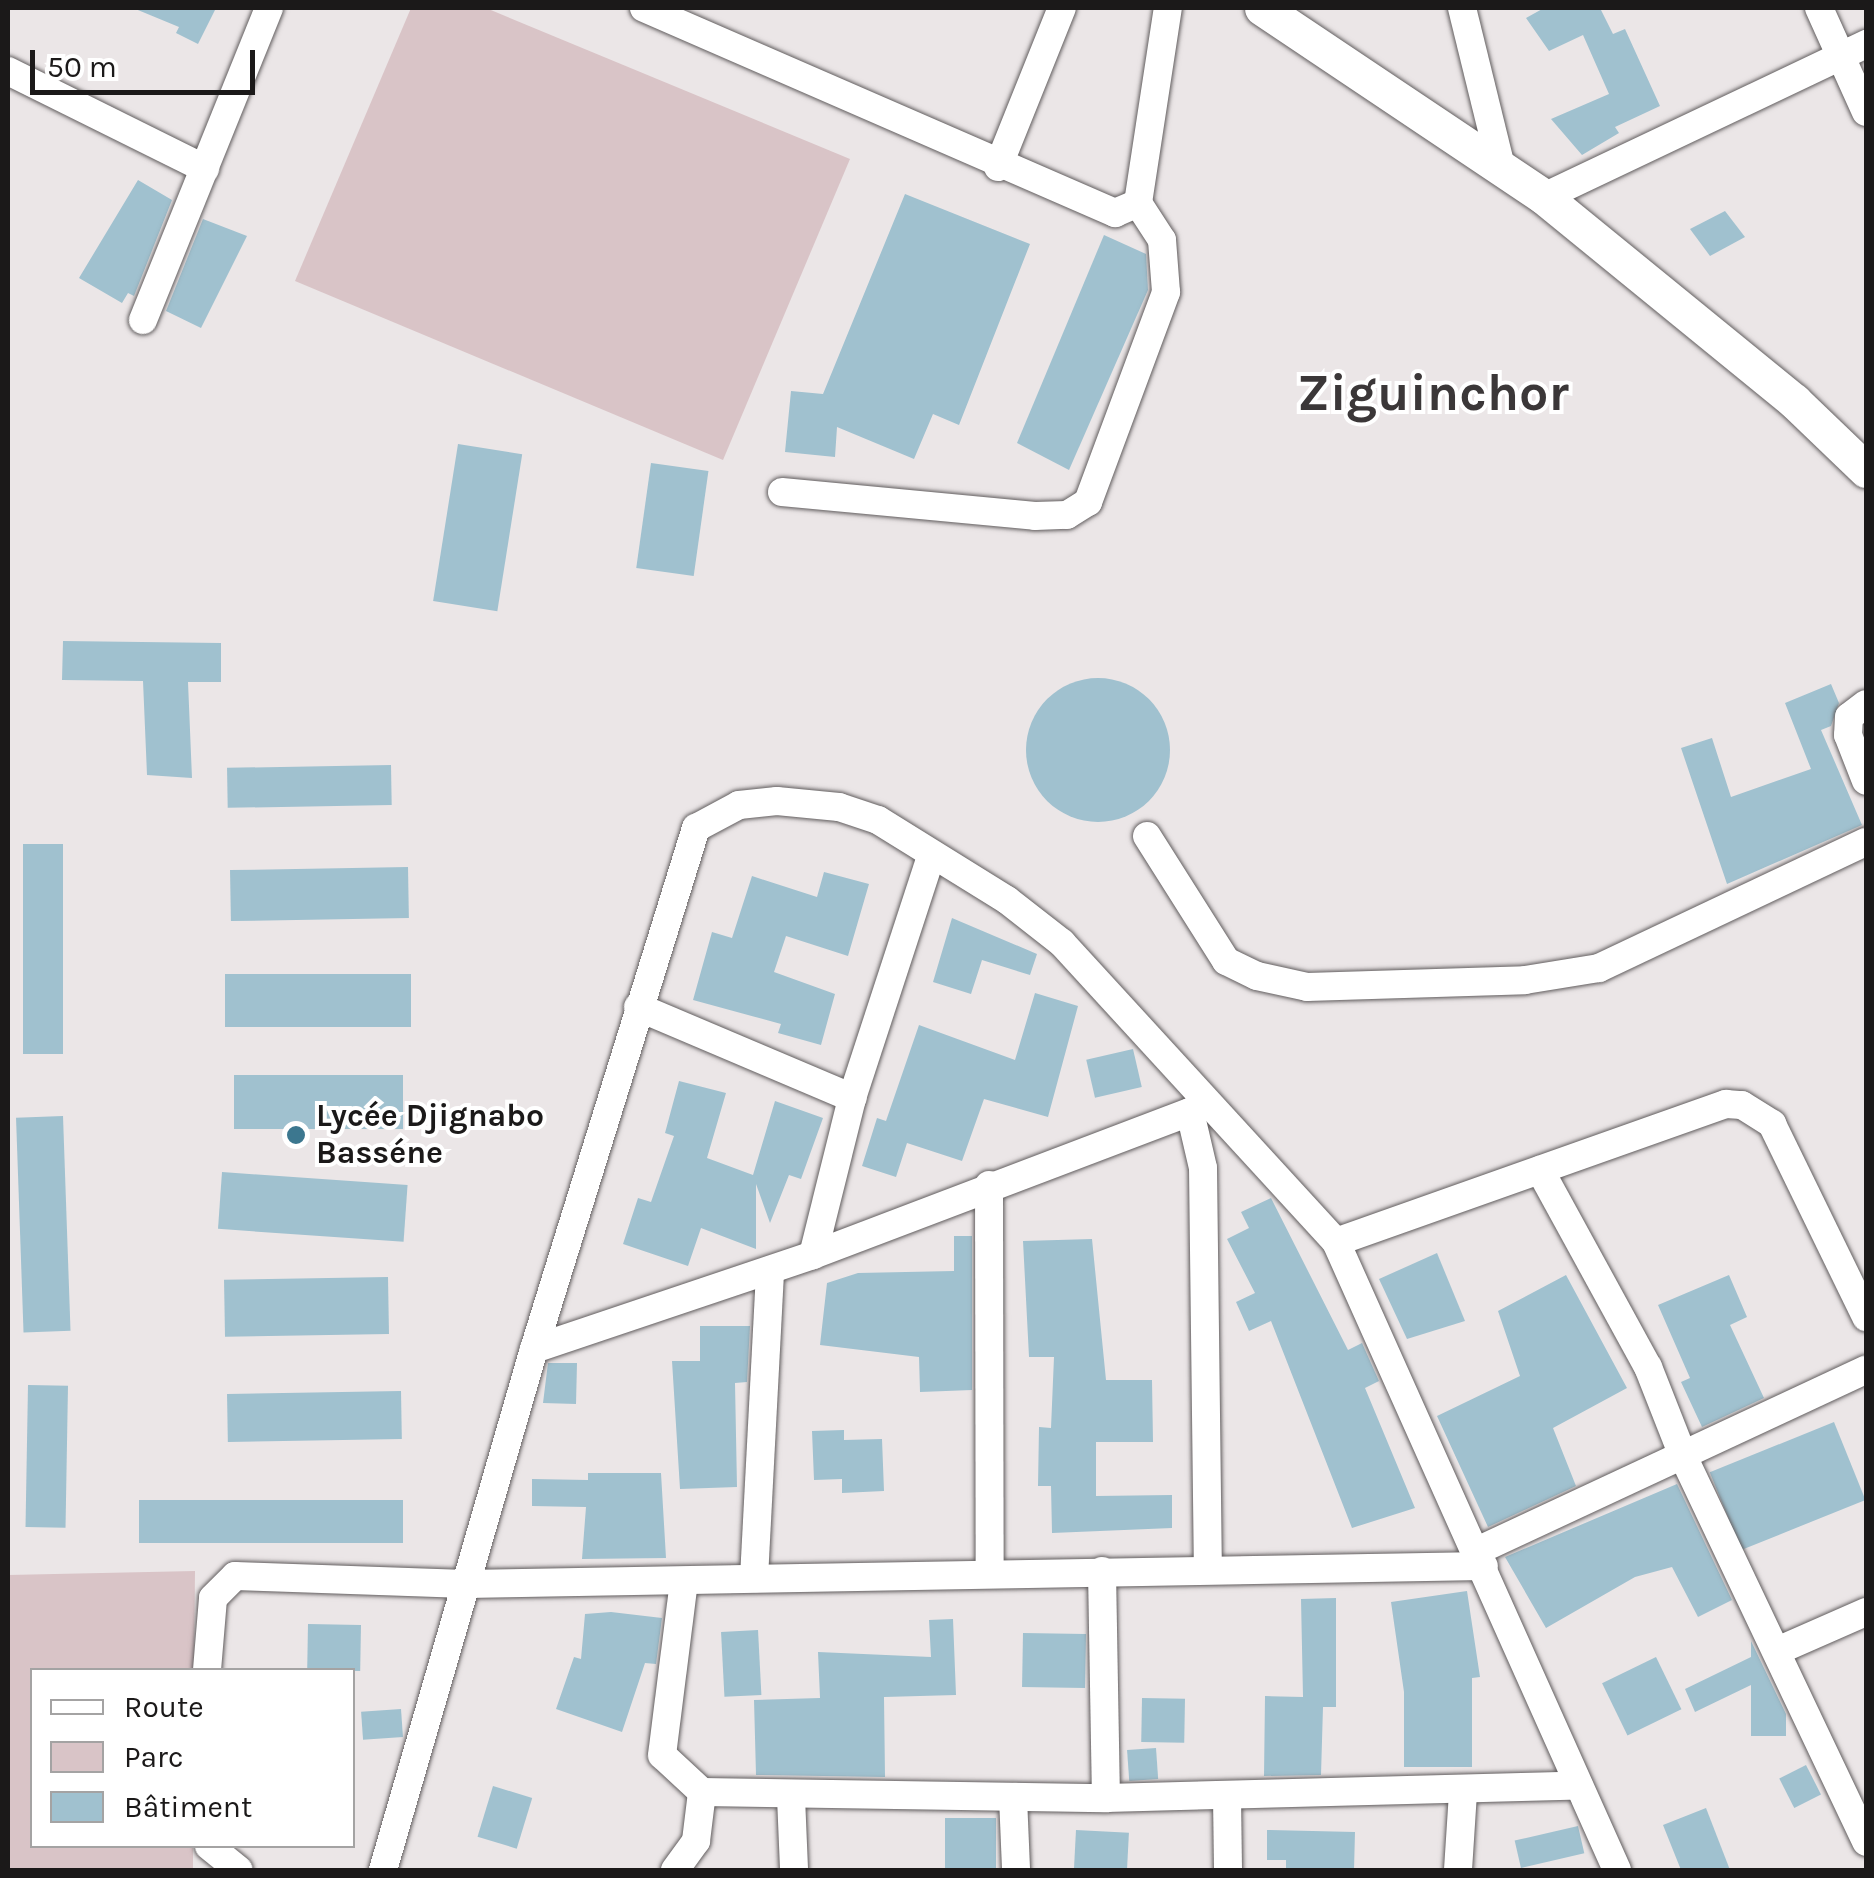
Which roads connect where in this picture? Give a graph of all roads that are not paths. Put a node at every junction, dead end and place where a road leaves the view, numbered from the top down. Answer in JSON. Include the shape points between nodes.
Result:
{"nodes":[{"id":1,"x":269,"y":8,"type":"edge"},
{"id":2,"x":644,"y":8,"type":"edge"},
{"id":3,"x":1062,"y":8,"type":"edge"},
{"id":4,"x":1168,"y":8,"type":"edge"},
{"id":5,"x":1262,"y":8,"type":"edge"},
{"id":6,"x":1462,"y":8,"type":"edge"},
{"id":7,"x":1819,"y":8,"type":"edge"},
{"id":8,"x":1854,"y":50,"type":"edge"},
{"id":9,"x":8,"y":70,"type":"edge"},
{"id":10,"x":1866,"y":112,"type":"edge"},
{"id":11,"x":998,"y":167,"type":"junction"},
{"id":12,"x":1501,"y":167,"type":"junction"},
{"id":13,"x":205,"y":169,"type":"junction"},
{"id":14,"x":1544,"y":197,"type":"junction"},
{"id":15,"x":1138,"y":203,"type":"junction"},
{"id":16,"x":144,"y":320,"type":"dead end"},
{"id":17,"x":1866,"y":470,"type":"edge"},
{"id":18,"x":782,"y":492,"type":"dead end"},
{"id":19,"x":1866,"y":704,"type":"edge"},
{"id":20,"x":1866,"y":781,"type":"edge"},
{"id":21,"x":1147,"y":836,"type":"dead end"},
{"id":22,"x":1866,"y":842,"type":"edge"},
{"id":23,"x":931,"y":857,"type":"junction"},
{"id":24,"x":638,"y":1007,"type":"junction"},
{"id":25,"x":852,"y":1098,"type":"junction"},
{"id":26,"x":1199,"y":1108,"type":"junction"},
{"id":27,"x":1540,"y":1170,"type":"junction"},
{"id":28,"x":989,"y":1185,"type":"junction"},
{"id":29,"x":1336,"y":1242,"type":"junction"},
{"id":30,"x":813,"y":1254,"type":"junction"},
{"id":31,"x":770,"y":1270,"type":"junction"},
{"id":32,"x":1866,"y":1316,"type":"edge"},
{"id":33,"x":534,"y":1349,"type":"junction"},
{"id":34,"x":1866,"y":1370,"type":"edge"},
{"id":35,"x":1683,"y":1456,"type":"junction"},
{"id":36,"x":1480,"y":1558,"type":"junction"},
{"id":37,"x":1208,"y":1568,"type":"junction"},
{"id":38,"x":1102,"y":1571,"type":"junction"},
{"id":39,"x":990,"y":1574,"type":"junction"},
{"id":40,"x":754,"y":1578,"type":"junction"},
{"id":41,"x":684,"y":1582,"type":"junction"},
{"id":42,"x":466,"y":1584,"type":"junction"},
{"id":43,"x":1866,"y":1612,"type":"edge"},
{"id":44,"x":1777,"y":1651,"type":"junction"},
{"id":45,"x":207,"y":1668,"type":"edge"},
{"id":46,"x":1578,"y":1786,"type":"junction"},
{"id":47,"x":702,"y":1792,"type":"junction"},
{"id":48,"x":1463,"y":1792,"type":"junction"},
{"id":49,"x":791,"y":1796,"type":"junction"},
{"id":50,"x":1013,"y":1797,"type":"junction"},
{"id":51,"x":1227,"y":1797,"type":"junction"},
{"id":52,"x":1106,"y":1798,"type":"junction"},
{"id":53,"x":1866,"y":1842,"type":"edge"},
{"id":54,"x":211,"y":1848,"type":"edge"},
{"id":55,"x":238,"y":1870,"type":"edge"},
{"id":56,"x":383,"y":1870,"type":"edge"},
{"id":57,"x":675,"y":1870,"type":"edge"},
{"id":58,"x":794,"y":1870,"type":"edge"},
{"id":59,"x":1016,"y":1870,"type":"edge"},
{"id":60,"x":1228,"y":1870,"type":"edge"},
{"id":61,"x":1458,"y":1870,"type":"edge"},
{"id":62,"x":1617,"y":1870,"type":"edge"}],
"edges":[{"from":1,"to":13,"type":"street"},
{"from":2,"to":11,"type":"street"},
{"from":3,"to":11,"type":"street"},
{"from":4,"to":15,"type":"street"},
{"from":5,"to":12,"type":"street"},
{"from":6,"to":12,"type":"street"},
{"from":7,"to":8,"type":"street"},
{"from":8,"to":10,"type":"street"},
{"from":8,"to":14,"type":"street"},
{"from":9,"to":13,"type":"street"},
{"from":11,"to":15,"type":"street","via":[[1115,213]]},
{"from":12,"to":14,"type":"street"},
{"from":13,"to":16,"type":"street"},
{"from":14,"to":17,"type":"street","via":[[1794,401]]},
{"from":15,"to":18,"type":"street","via":[[1162,240],[1166,292],[1088,502],[1067,514],[1035,516]]},
{"from":19,"to":20,"type":"street","via":[[1849,718],[1848,736]]},
{"from":21,"to":22,"type":"street","via":[[1226,961],[1307,987],[1525,980],[1599,968]]},
{"from":23,"to":24,"type":"street","via":[[878,820],[839,807],[739,805],[696,828]]},
{"from":23,"to":25,"type":"street"},
{"from":23,"to":26,"type":"street","via":[[1007,900],[1062,943],[1130,1011]]},
{"from":24,"to":25,"type":"street"},
{"from":24,"to":33,"type":"street"},
{"from":25,"to":30,"type":"street"},
{"from":26,"to":28,"type":"street"},
{"from":26,"to":29,"type":"street"},
{"from":26,"to":37,"type":"street"},
{"from":27,"to":29,"type":"street"},
{"from":27,"to":32,"type":"street","via":[[1726,1104],[1754,1108],[1772,1124]]},
{"from":27,"to":35,"type":"street","via":[[1609,1288]]},
{"from":28,"to":30,"type":"street"},
{"from":28,"to":39,"type":"street"},
{"from":29,"to":36,"type":"street"},
{"from":30,"to":31,"type":"street"},
{"from":31,"to":33,"type":"street"},
{"from":31,"to":40,"type":"street"},
{"from":33,"to":42,"type":"street"},
{"from":34,"to":35,"type":"street"},
{"from":35,"to":36,"type":"street"},
{"from":35,"to":44,"type":"street"},
{"from":36,"to":37,"type":"street"},
{"from":36,"to":46,"type":"street"},
{"from":37,"to":38,"type":"street"},
{"from":38,"to":39,"type":"street"},
{"from":38,"to":52,"type":"street"},
{"from":39,"to":40,"type":"street"},
{"from":40,"to":41,"type":"street"},
{"from":41,"to":42,"type":"street"},
{"from":41,"to":47,"type":"street","via":[[662,1755]]},
{"from":42,"to":45,"type":"street","via":[[235,1576],[213,1598]]},
{"from":42,"to":56,"type":"street"},
{"from":43,"to":44,"type":"street"},
{"from":44,"to":53,"type":"street"},
{"from":46,"to":48,"type":"street"},
{"from":46,"to":62,"type":"street"},
{"from":47,"to":49,"type":"street"},
{"from":47,"to":57,"type":"street","via":[[696,1840]]},
{"from":48,"to":51,"type":"street"},
{"from":48,"to":61,"type":"street"},
{"from":49,"to":50,"type":"street"},
{"from":49,"to":58,"type":"street"},
{"from":50,"to":52,"type":"street"},
{"from":50,"to":59,"type":"street"},
{"from":51,"to":52,"type":"street"},
{"from":51,"to":60,"type":"street"},
{"from":54,"to":55,"type":"street"}]}
